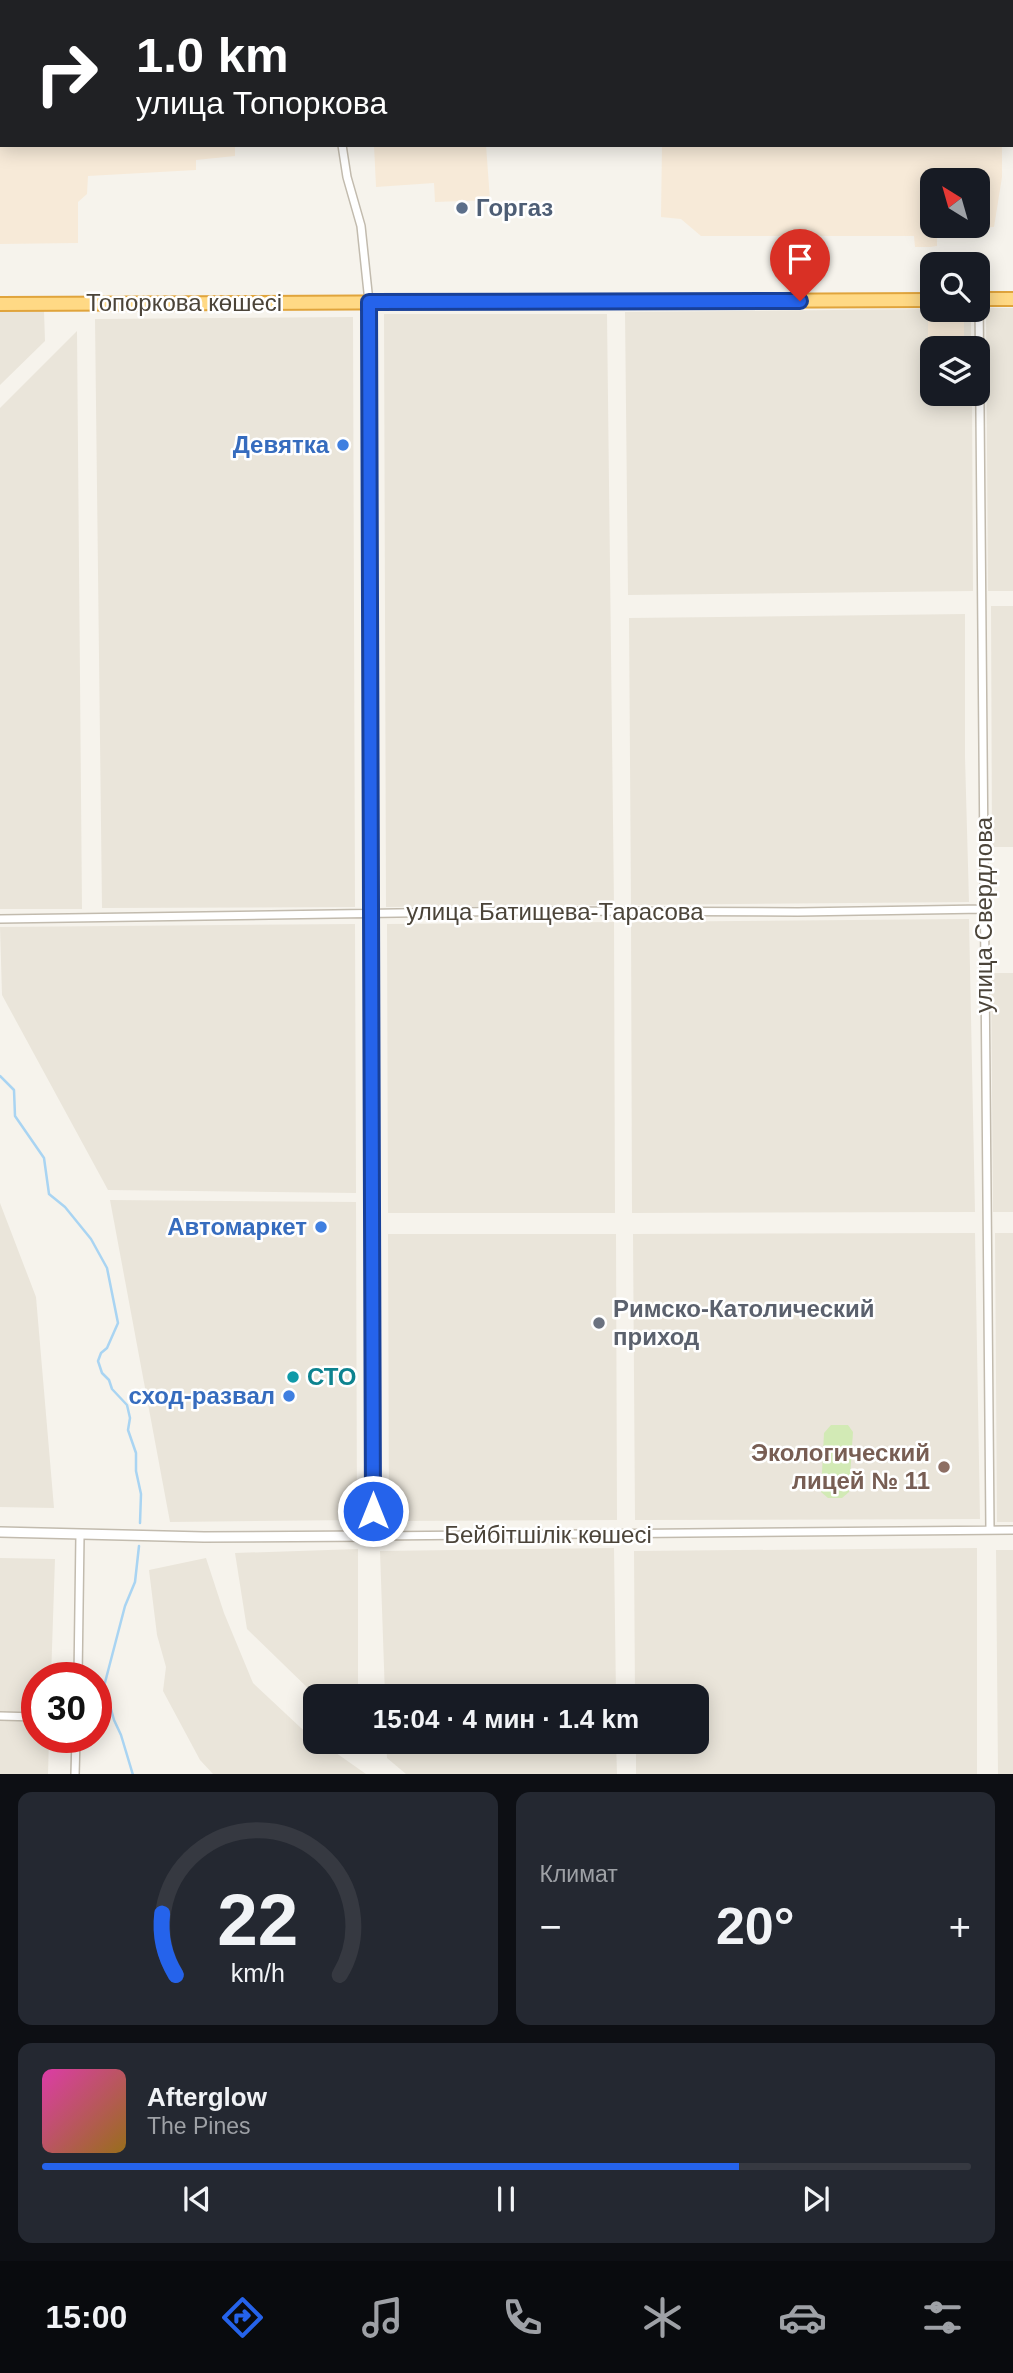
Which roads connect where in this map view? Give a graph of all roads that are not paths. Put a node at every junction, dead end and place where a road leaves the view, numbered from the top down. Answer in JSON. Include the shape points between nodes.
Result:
{"nodes":[{"id":1,"x":342,"y":147,"type":"edge"},
{"id":2,"x":990,"y":299,"type":"edge"},
{"id":3,"x":1013,"y":299,"type":"edge"},
{"id":4,"x":920,"y":300,"type":"edge"},
{"id":5,"x":369,"y":302,"type":"junction"},
{"id":6,"x":0,"y":304,"type":"edge"},
{"id":7,"x":979,"y":322,"type":"edge"},
{"id":8,"x":985,"y":909,"type":"junction"},
{"id":9,"x":371,"y":914,"type":"junction"},
{"id":10,"x":0,"y":919,"type":"edge"},
{"id":11,"x":990,"y":1530,"type":"junction"},
{"id":12,"x":1013,"y":1530,"type":"edge"},
{"id":13,"x":0,"y":1532,"type":"edge"},
{"id":14,"x":80,"y":1535,"type":"junction"},
{"id":15,"x":373,"y":1536,"type":"junction"},
{"id":16,"x":78,"y":1662,"type":"edge"},
{"id":17,"x":0,"y":1716,"type":"edge"},
{"id":18,"x":21,"y":1717,"type":"edge"},
{"id":19,"x":76,"y":1753,"type":"edge"},
{"id":20,"x":75,"y":1774,"type":"edge"}],
"edges":[{"from":1,"to":5,"type":"street","via":[[360,226]]},
{"from":2,"to":3,"type":"highway"},
{"from":4,"to":5,"type":"highway","name":"Топоркова көшесі"},
{"from":5,"to":6,"type":"highway","name":"Топоркова көшесі"},
{"from":5,"to":9,"type":"street"},
{"from":7,"to":8,"type":"street","name":"улица Свердлова"},
{"from":8,"to":9,"type":"street","name":"улица Батищева-Тарасова"},
{"from":8,"to":11,"type":"street","name":"улица Свердлова"},
{"from":9,"to":10,"type":"street","name":"улица Батищева-Тарасова"},
{"from":9,"to":15,"type":"street"},
{"from":11,"to":12,"type":"street","name":"Бейбітшілік көшесі"},
{"from":11,"to":15,"type":"street","name":"Бейбітшілік көшесі"},
{"from":13,"to":14,"type":"street","name":"Бейбітшілік көшесі"},
{"from":14,"to":15,"type":"street","name":"Бейбітшілік көшесі"},
{"from":14,"to":16,"type":"street"},
{"from":17,"to":18,"type":"street"},
{"from":19,"to":20,"type":"street"}]}
